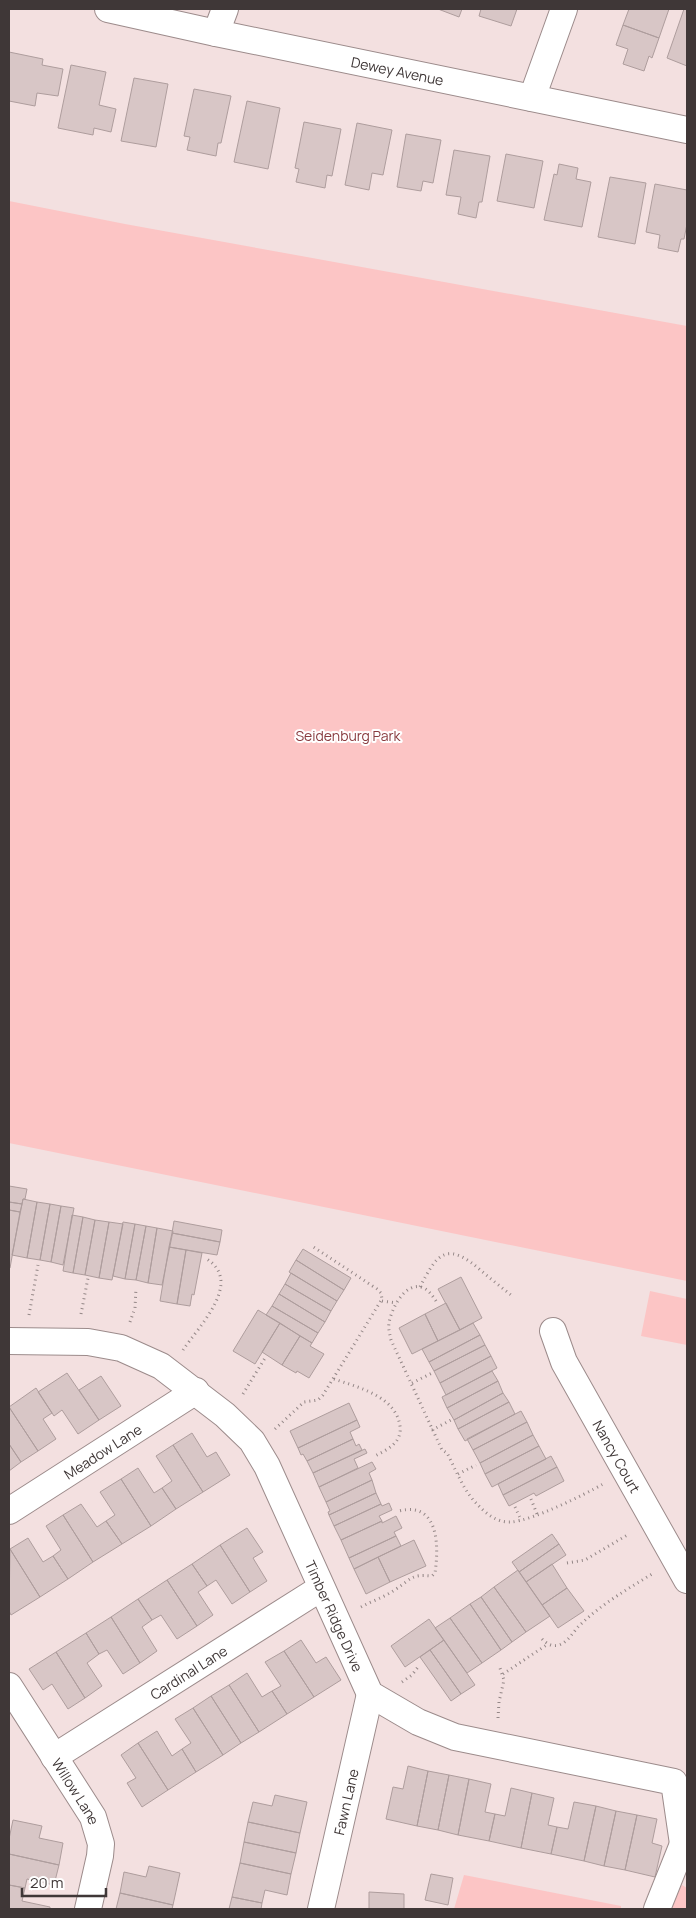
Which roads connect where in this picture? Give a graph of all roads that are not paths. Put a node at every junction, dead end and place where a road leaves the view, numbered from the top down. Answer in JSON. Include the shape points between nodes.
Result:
{"nodes":[{"id":1,"x":108,"y":9,"type":"edge"},
{"id":2,"x":225,"y":9,"type":"edge"},
{"id":3,"x":564,"y":9,"type":"edge"},
{"id":4,"x":216,"y":34,"type":"junction"},
{"id":5,"x":532,"y":98,"type":"junction"},
{"id":6,"x":687,"y":130,"type":"edge"},
{"id":7,"x":553,"y":1331,"type":"dead end"},
{"id":8,"x":9,"y":1341,"type":"edge"},
{"id":9,"x":196,"y":1392,"type":"junction"},
{"id":10,"x":9,"y":1511,"type":"edge"},
{"id":11,"x":687,"y":1580,"type":"edge"},
{"id":12,"x":321,"y":1588,"type":"junction"},
{"id":13,"x":9,"y":1686,"type":"edge"},
{"id":14,"x":370,"y":1694,"type":"junction"},
{"id":15,"x":54,"y":1757,"type":"junction"},
{"id":16,"x":681,"y":1773,"type":"edge"},
{"id":17,"x":685,"y":1848,"type":"edge"},
{"id":18,"x":88,"y":1909,"type":"edge"},
{"id":19,"x":322,"y":1909,"type":"edge"},
{"id":20,"x":657,"y":1909,"type":"edge"}],
"edges":[{"from":1,"to":4,"type":"street","name":"Dewey Avenue"},
{"from":2,"to":4,"type":"street"},
{"from":3,"to":5,"type":"street"},
{"from":4,"to":5,"type":"street","name":"Dewey Avenue"},
{"from":5,"to":6,"type":"street","name":"Dewey Avenue"},
{"from":7,"to":11,"type":"street","name":"Nancy Court","via":[[564,1362]]},
{"from":8,"to":9,"type":"street","name":"Timber Ridge Drive","via":[[88,1342],[121,1348],[161,1366]]},
{"from":9,"to":10,"type":"street","name":"Meadow Lane"},
{"from":9,"to":12,"type":"street","name":"Timber Ridge Drive","via":[[252,1441],[267,1466]]},
{"from":12,"to":14,"type":"street","name":"Timber Ridge Drive"},
{"from":12,"to":15,"type":"street","name":"Cardinal Lane"},
{"from":13,"to":15,"type":"street","name":"Willow Lane"},
{"from":14,"to":16,"type":"street","via":[[418,1722],[455,1737]]},
{"from":14,"to":19,"type":"street","name":"Fawn Lane"},
{"from":15,"to":18,"type":"street","name":"Willow Lane","via":[[93,1817],[99,1837],[100,1856]]},
{"from":16,"to":17,"type":"street"},
{"from":17,"to":20,"type":"street"}]}
